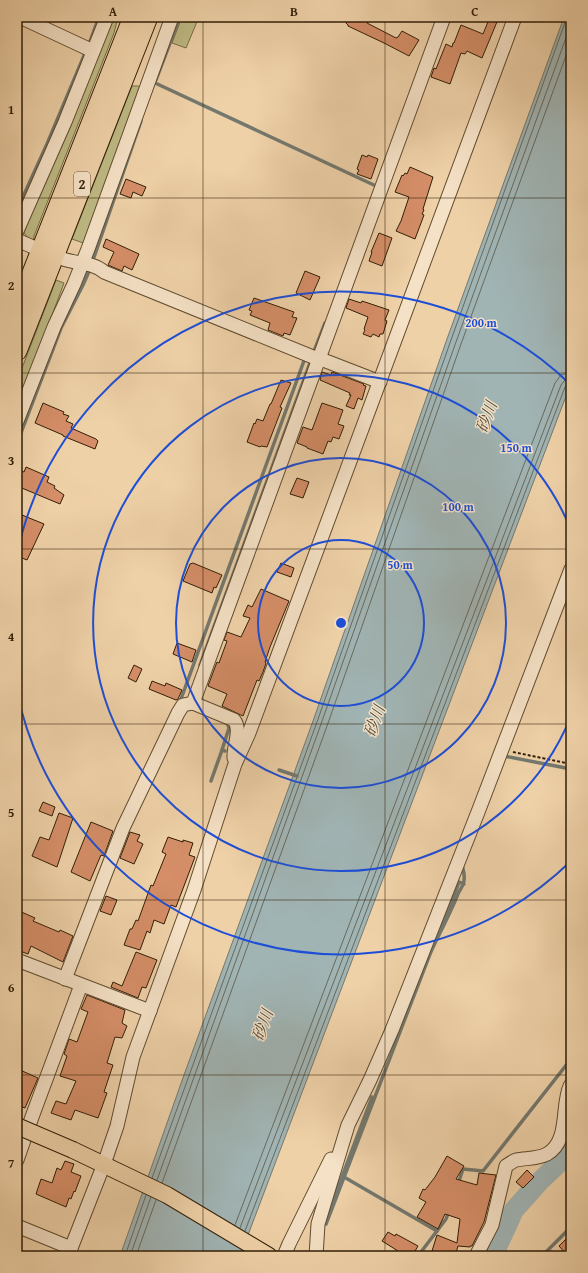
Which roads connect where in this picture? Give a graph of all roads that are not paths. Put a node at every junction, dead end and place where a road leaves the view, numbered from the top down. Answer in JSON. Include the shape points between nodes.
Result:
{"nodes":[{"id":1,"x":20,"y":17,"type":"edge"},
{"id":2,"x":107,"y":17,"type":"edge"},
{"id":3,"x":133,"y":17,"type":"edge"},
{"id":4,"x":148,"y":17,"type":"edge"},
{"id":5,"x":172,"y":17,"type":"edge"},
{"id":6,"x":444,"y":17,"type":"edge"},
{"id":7,"x":515,"y":17,"type":"edge"},
{"id":8,"x":94,"y":51,"type":"junction"},
{"id":9,"x":17,"y":231,"type":"edge"},
{"id":10,"x":17,"y":240,"type":"edge"},
{"id":11,"x":33,"y":247,"type":"dead end"},
{"id":12,"x":63,"y":260,"type":"dead end"},
{"id":13,"x":88,"y":265,"type":"junction"},
{"id":14,"x":17,"y":311,"type":"edge"},
{"id":15,"x":17,"y":351,"type":"edge"},
{"id":16,"x":316,"y":358,"type":"junction"},
{"id":17,"x":380,"y":382,"type":"junction"},
{"id":18,"x":17,"y":421,"type":"edge"},
{"id":19,"x":571,"y":569,"type":"edge"},
{"id":20,"x":193,"y":703,"type":"junction"},
{"id":21,"x":235,"y":764,"type":"junction"},
{"id":22,"x":17,"y":960,"type":"edge"},
{"id":23,"x":67,"y":976,"type":"junction"},
{"id":24,"x":84,"y":986,"type":"junction"},
{"id":25,"x":150,"y":1011,"type":"junction"},
{"id":26,"x":570,"y":1086,"type":"dead end"},
{"id":27,"x":348,"y":1125,"type":"junction"},
{"id":28,"x":17,"y":1126,"type":"edge"},
{"id":29,"x":17,"y":1160,"type":"edge"},
{"id":30,"x":104,"y":1164,"type":"junction"},
{"id":31,"x":17,"y":1226,"type":"edge"},
{"id":32,"x":69,"y":1252,"type":"edge"},
{"id":33,"x":268,"y":1255,"type":"edge"},
{"id":34,"x":284,"y":1256,"type":"edge"},
{"id":35,"x":316,"y":1256,"type":"edge"},
{"id":36,"x":476,"y":1256,"type":"edge"}],
"edges":[{"from":1,"to":8,"type":"street"},
{"from":2,"to":8,"type":"street"},
{"from":3,"to":14,"type":"highway","number":"2"},
{"from":4,"to":15,"type":"highway","number":"2"},
{"from":5,"to":13,"type":"street"},
{"from":6,"to":16,"type":"street"},
{"from":7,"to":17,"type":"street"},
{"from":8,"to":9,"type":"street"},
{"from":10,"to":11,"type":"street"},
{"from":12,"to":13,"type":"street"},
{"from":13,"to":16,"type":"street"},
{"from":13,"to":18,"type":"street","via":[[74,284],[54,327]]},
{"from":16,"to":17,"type":"street"},
{"from":16,"to":20,"type":"street"},
{"from":17,"to":21,"type":"street","via":[[249,733]]},
{"from":19,"to":27,"type":"street","via":[[392,1030]]},
{"from":20,"to":21,"type":"street","via":[[237,723]]},
{"from":20,"to":23,"type":"street","via":[[183,705],[178,713],[123,828]]},
{"from":21,"to":25,"type":"street","via":[[194,890]]},
{"from":22,"to":23,"type":"street"},
{"from":23,"to":24,"type":"street"},
{"from":24,"to":25,"type":"street"},
{"from":24,"to":29,"type":"street"},
{"from":25,"to":30,"type":"street","via":[[133,1057],[117,1126]]},
{"from":26,"to":36,"type":"street","via":[[566,1094],[563,1129],[556,1146],[547,1154],[515,1160],[506,1166],[492,1226]]},
{"from":27,"to":34,"type":"street"},
{"from":27,"to":35,"type":"street","via":[[318,1224]]},
{"from":28,"to":30,"type":"main road","bridge":true},
{"from":30,"to":32,"type":"street"},
{"from":30,"to":33,"type":"main road","via":[[167,1195]]},
{"from":31,"to":32,"type":"street"}]}
